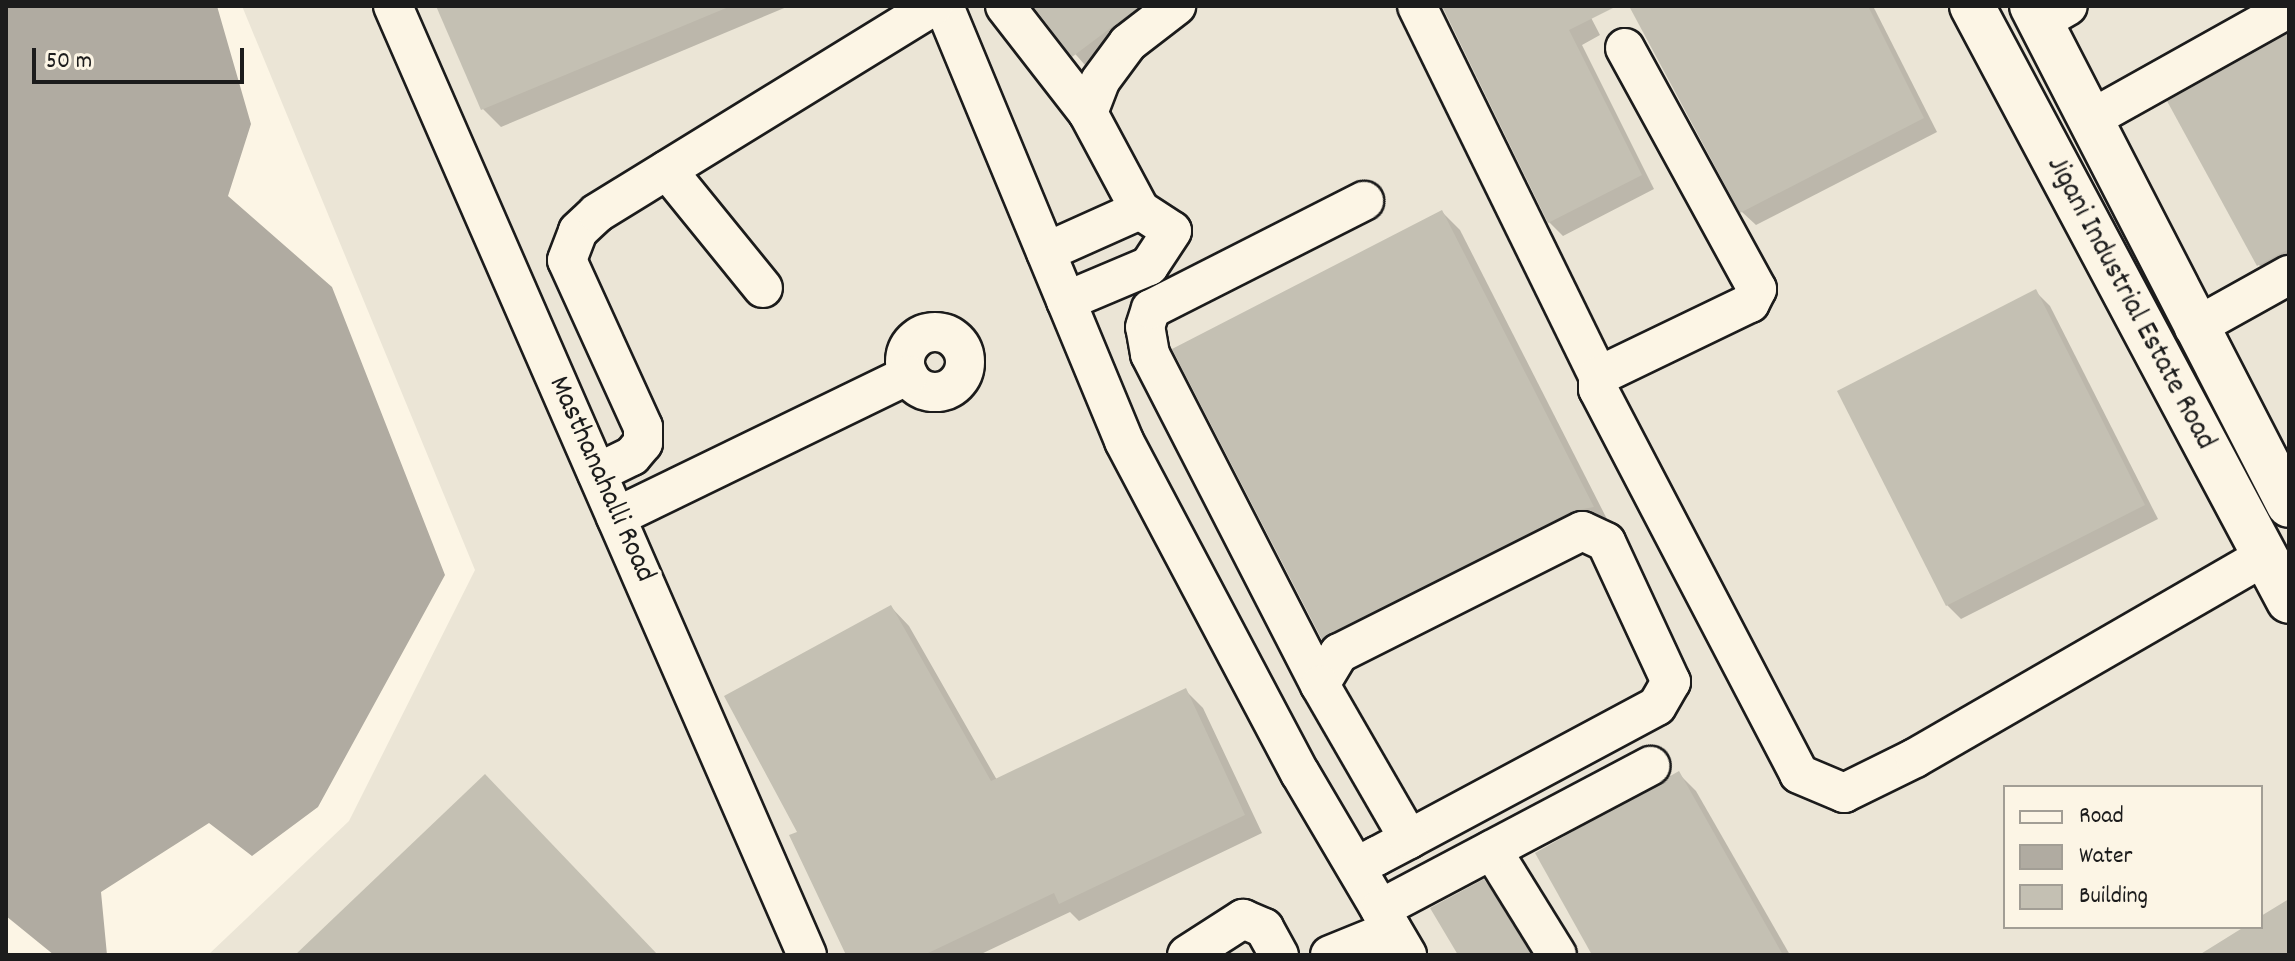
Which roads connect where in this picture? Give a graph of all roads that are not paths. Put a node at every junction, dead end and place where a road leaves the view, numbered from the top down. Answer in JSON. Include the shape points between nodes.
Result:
{"nodes":[{"id":1,"x":393,"y":6,"type":"edge"},
{"id":2,"x":934,"y":6,"type":"edge"},
{"id":3,"x":944,"y":6,"type":"edge"},
{"id":4,"x":1005,"y":6,"type":"edge"},
{"id":5,"x":1176,"y":6,"type":"edge"},
{"id":6,"x":1417,"y":6,"type":"edge"},
{"id":7,"x":1972,"y":6,"type":"edge"},
{"id":8,"x":2289,"y":8,"type":"edge"},
{"id":9,"x":2047,"y":11,"type":"edge"},
{"id":10,"x":1625,"y":48,"type":"dead end"},
{"id":11,"x":1088,"y":113,"type":"junction"},
{"id":12,"x":2089,"y":120,"type":"junction"},
{"id":13,"x":667,"y":170,"type":"junction"},
{"id":14,"x":1364,"y":201,"type":"dead end"},
{"id":15,"x":1140,"y":210,"type":"junction"},
{"id":16,"x":1046,"y":252,"type":"junction"},
{"id":17,"x":2289,"y":275,"type":"edge"},
{"id":18,"x":763,"y":288,"type":"dead end"},
{"id":19,"x":1066,"y":301,"type":"junction"},
{"id":20,"x":2194,"y":328,"type":"junction"},
{"id":21,"x":908,"y":375,"type":"dead end"},
{"id":22,"x":1598,"y":376,"type":"junction"},
{"id":23,"x":597,"y":473,"type":"junction"},
{"id":24,"x":2289,"y":505,"type":"edge"},
{"id":25,"x":616,"y":517,"type":"junction"},
{"id":26,"x":2263,"y":557,"type":"junction"},
{"id":27,"x":2289,"y":601,"type":"edge"},
{"id":28,"x":1320,"y":685,"type":"junction"},
{"id":29,"x":1650,"y":766,"type":"dead end"},
{"id":30,"x":1409,"y":839,"type":"junction"},
{"id":31,"x":1492,"y":850,"type":"junction"},
{"id":32,"x":1356,"y":867,"type":"junction"},
{"id":33,"x":1393,"y":931,"type":"edge"},
{"id":34,"x":807,"y":955,"type":"edge"},
{"id":35,"x":1187,"y":955,"type":"edge"},
{"id":36,"x":1279,"y":955,"type":"edge"},
{"id":37,"x":1330,"y":955,"type":"edge"},
{"id":38,"x":1557,"y":955,"type":"edge"}],
"edges":[{"from":1,"to":23,"type":"street","name":"Masthanahalli Road"},
{"from":2,"to":13,"type":"street"},
{"from":3,"to":16,"type":"street"},
{"from":4,"to":11,"type":"street"},
{"from":5,"to":11,"type":"street","via":[[1128,43],[1100,81]]},
{"from":6,"to":22,"type":"street"},
{"from":7,"to":26,"type":"main road","name":"Jigani Industrial Estate Road"},
{"from":8,"to":12,"type":"street"},
{"from":9,"to":12,"type":"main road","name":"Jigani Industrial Estate Road"},
{"from":10,"to":22,"type":"street","via":[[1757,289],[1750,303]]},
{"from":11,"to":15,"type":"street"},
{"from":12,"to":20,"type":"main road","name":"Jigani Industrial Estate Road"},
{"from":13,"to":18,"type":"street"},
{"from":13,"to":23,"type":"street","via":[[597,213],[568,246],[572,275],[643,427],[643,443],[632,456]]},
{"from":14,"to":28,"type":"street","via":[[1151,309],[1145,327],[1150,354]]},
{"from":15,"to":16,"type":"street"},
{"from":15,"to":19,"type":"street","via":[[1172,231],[1149,266]]},
{"from":16,"to":19,"type":"street"},
{"from":17,"to":20,"type":"street"},
{"from":19,"to":32,"type":"street","via":[[1124,441]]},
{"from":20,"to":24,"type":"main road","name":"Jigani Industrial Estate Road"},
{"from":21,"to":25,"type":"street"},
{"from":22,"to":26,"type":"street","via":[[1598,389],[1799,774],[1844,793],[1915,758]]},
{"from":23,"to":25,"type":"street","name":"Masthanahalli Road"},
{"from":25,"to":34,"type":"street","name":"Masthanahalli Road"},
{"from":26,"to":27,"type":"main road","name":"Jigani Industrial Estate Road"},
{"from":28,"to":30,"type":"street"},
{"from":28,"to":30,"type":"street","via":[[1339,653],[1582,531],[1606,542],[1671,682],[1657,706]]},
{"from":29,"to":31,"type":"street"},
{"from":30,"to":32,"type":"street"},
{"from":31,"to":33,"type":"street"},
{"from":31,"to":38,"type":"street"},
{"from":32,"to":33,"type":"street"},
{"from":33,"to":37,"type":"street"},
{"from":35,"to":36,"type":"street","via":[[1243,919],[1264,928]]}]}
